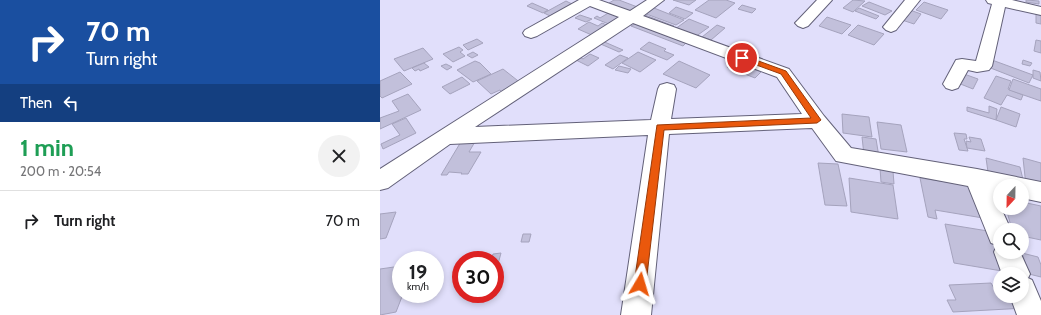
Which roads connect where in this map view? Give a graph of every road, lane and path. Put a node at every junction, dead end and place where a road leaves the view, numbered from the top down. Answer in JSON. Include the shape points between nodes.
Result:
{"nodes":[{"id":1,"x":589,"y":0,"type":"edge"},
{"id":2,"x":657,"y":0,"type":"edge"},
{"id":3,"x":825,"y":0,"type":"edge"},
{"id":4,"x":913,"y":0,"type":"edge"},
{"id":5,"x":997,"y":1,"type":"edge"},
{"id":6,"x":1041,"y":11,"type":"edge"},
{"id":7,"x":631,"y":17,"type":"junction"},
{"id":8,"x":803,"y":23,"type":"dead end"},
{"id":9,"x":892,"y":27,"type":"dead end"},
{"id":10,"x":531,"y":33,"type":"dead end"},
{"id":11,"x":952,"y":84,"type":"dead end"},
{"id":12,"x":667,"y":89,"type":"dead end"},
{"id":13,"x":817,"y":120,"type":"junction"},
{"id":14,"x":660,"y":127,"type":"junction"},
{"id":15,"x":446,"y":136,"type":"junction"},
{"id":16,"x":978,"y":178,"type":"junction"},
{"id":17,"x":380,"y":181,"type":"edge"},
{"id":18,"x":993,"y":181,"type":"edge"},
{"id":19,"x":1029,"y":189,"type":"edge"},
{"id":20,"x":1041,"y":192,"type":"edge"},
{"id":21,"x":995,"y":223,"type":"edge"},
{"id":22,"x":1027,"y":303,"type":"edge"},
{"id":23,"x":636,"y":315,"type":"edge"},
{"id":24,"x":1032,"y":315,"type":"edge"}],
"edges":[{"from":1,"to":7,"type":"street"},
{"from":1,"to":10,"type":"street"},
{"from":2,"to":7,"type":"street"},
{"from":3,"to":8,"type":"street"},
{"from":4,"to":9,"type":"street"},
{"from":5,"to":6,"type":"street"},
{"from":5,"to":11,"type":"street","via":[[983,66],[962,64]]},
{"from":7,"to":13,"type":"street","via":[[783,72]]},
{"from":7,"to":15,"type":"street"},
{"from":12,"to":14,"type":"street"},
{"from":13,"to":14,"type":"street"},
{"from":13,"to":16,"type":"street","via":[[844,155]]},
{"from":14,"to":15,"type":"street"},
{"from":14,"to":23,"type":"street"},
{"from":15,"to":17,"type":"street"},
{"from":16,"to":18,"type":"street"},
{"from":16,"to":21,"type":"street"},
{"from":19,"to":20,"type":"street"},
{"from":22,"to":24,"type":"street"}]}
